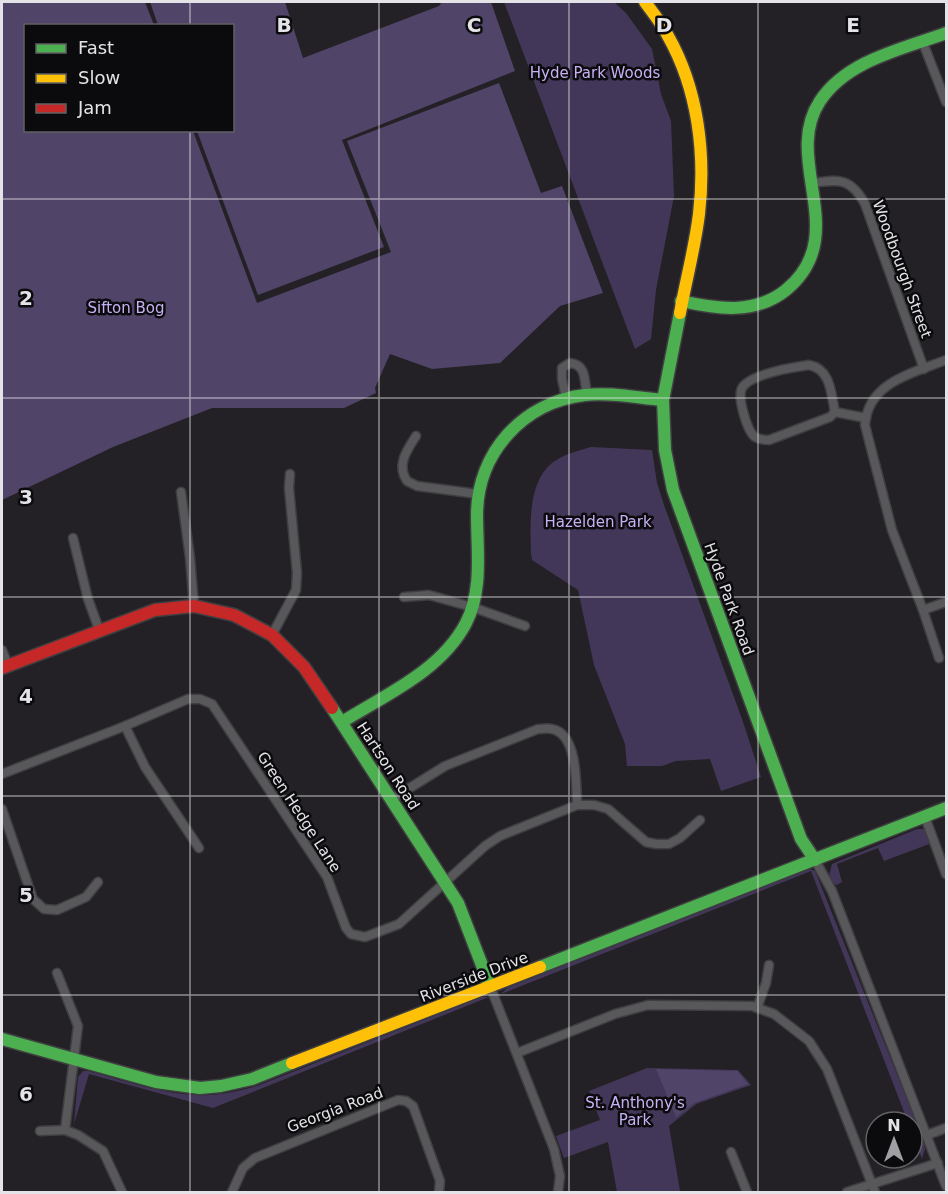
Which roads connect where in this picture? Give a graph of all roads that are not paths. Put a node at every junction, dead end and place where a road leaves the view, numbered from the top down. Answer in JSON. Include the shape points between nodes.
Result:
{"nodes":[{"id":1,"x":645,"y":2,"type":"edge"},
{"id":2,"x":946,"y":33,"type":"edge"},
{"id":3,"x":923,"y":43,"type":"junction"},
{"id":4,"x":946,"y":102,"type":"edge"},
{"id":5,"x":813,"y":183,"type":"junction"},
{"id":6,"x":681,"y":301,"type":"junction"},
{"id":7,"x":946,"y":360,"type":"edge"},
{"id":8,"x":924,"y":369,"type":"junction"},
{"id":9,"x":587,"y":394,"type":"junction"},
{"id":10,"x":566,"y":397,"type":"junction"},
{"id":11,"x":663,"y":400,"type":"junction"},
{"id":12,"x":835,"y":412,"type":"junction"},
{"id":13,"x":866,"y":418,"type":"junction"},
{"id":14,"x":416,"y":435,"type":"dead end"},
{"id":15,"x":290,"y":474,"type":"dead end"},
{"id":16,"x":180,"y":492,"type":"dead end"},
{"id":17,"x":478,"y":494,"type":"junction"},
{"id":18,"x":73,"y":538,"type":"dead end"},
{"id":19,"x":404,"y":597,"type":"dead end"},
{"id":20,"x":946,"y":602,"type":"edge"},
{"id":21,"x":194,"y":606,"type":"junction"},
{"id":22,"x":472,"y":607,"type":"junction"},
{"id":23,"x":923,"y":610,"type":"junction"},
{"id":24,"x":525,"y":626,"type":"dead end"},
{"id":25,"x":100,"y":632,"type":"junction"},
{"id":26,"x":272,"y":635,"type":"junction"},
{"id":27,"x":2,"y":650,"type":"edge"},
{"id":28,"x":939,"y":658,"type":"dead end"},
{"id":29,"x":5,"y":667,"type":"edge"},
{"id":30,"x":342,"y":722,"type":"junction"},
{"id":31,"x":125,"y":726,"type":"junction"},
{"id":32,"x":2,"y":774,"type":"edge"},
{"id":33,"x":392,"y":799,"type":"junction"},
{"id":34,"x":577,"y":805,"type":"junction"},
{"id":35,"x":946,"y":808,"type":"edge"},
{"id":36,"x":2,"y":809,"type":"edge"},
{"id":37,"x":925,"y":817,"type":"junction"},
{"id":38,"x":700,"y":820,"type":"dead end"},
{"id":39,"x":199,"y":848,"type":"dead end"},
{"id":40,"x":815,"y":860,"type":"junction"},
{"id":41,"x":946,"y":874,"type":"edge"},
{"id":42,"x":445,"y":880,"type":"junction"},
{"id":43,"x":98,"y":882,"type":"dead end"},
{"id":44,"x":769,"y":965,"type":"dead end"},
{"id":45,"x":57,"y":973,"type":"dead end"},
{"id":46,"x":490,"y":986,"type":"junction"},
{"id":47,"x":757,"y":1008,"type":"junction"},
{"id":48,"x":2,"y":1039,"type":"edge"},
{"id":49,"x":517,"y":1053,"type":"junction"},
{"id":50,"x":74,"y":1059,"type":"junction"},
{"id":51,"x":946,"y":1128,"type":"edge"},
{"id":52,"x":65,"y":1130,"type":"junction"},
{"id":53,"x":40,"y":1131,"type":"dead end"},
{"id":54,"x":927,"y":1135,"type":"junction"},
{"id":55,"x":731,"y":1152,"type":"dead end"},
{"id":56,"x":938,"y":1163,"type":"junction"},
{"id":57,"x":871,"y":1183,"type":"junction"},
{"id":58,"x":946,"y":1186,"type":"edge"},
{"id":59,"x":122,"y":1192,"type":"edge"},
{"id":60,"x":232,"y":1192,"type":"edge"},
{"id":61,"x":439,"y":1192,"type":"edge"},
{"id":62,"x":558,"y":1192,"type":"edge"},
{"id":63,"x":747,"y":1192,"type":"edge"},
{"id":64,"x":847,"y":1192,"type":"edge"},
{"id":65,"x":874,"y":1192,"type":"edge"}],
"edges":[{"from":1,"to":6,"type":"main road","name":"Hyde Park Road","via":[[668,35],[684,69],[701,143],[699,213]]},
{"from":2,"to":3,"type":"main road"},
{"from":3,"to":4,"type":"street"},
{"from":3,"to":5,"type":"main road","via":[[858,67],[838,79],[824,95],[808,129],[808,164]]},
{"from":5,"to":6,"type":"main road","via":[[818,217],[816,239],[806,267],[794,285],[755,306],[737,310]]},
{"from":5,"to":8,"type":"street","name":"Woodbourgh Street","via":[[835,180],[850,184],[858,192]]},
{"from":6,"to":11,"type":"main road","name":"Hyde Park Road"},
{"from":7,"to":8,"type":"street"},
{"from":8,"to":13,"type":"street","via":[[894,380],[874,396]]},
{"from":9,"to":10,"type":"main road"},
{"from":9,"to":10,"type":"street","via":[[583,370],[577,363],[570,363],[562,368]]},
{"from":9,"to":11,"type":"main road"},
{"from":10,"to":17,"type":"main road","via":[[520,422],[498,443],[482,474]]},
{"from":11,"to":40,"type":"main road","name":"Hyde Park Road","via":[[665,450],[673,490],[801,839]]},
{"from":12,"to":12,"type":"street","via":[[761,440],[749,429],[740,397],[751,379],[809,364],[817,366],[827,377]]},
{"from":12,"to":13,"type":"street"},
{"from":13,"to":23,"type":"street","via":[[880,492]]},
{"from":14,"to":17,"type":"street","via":[[402,468],[407,481],[417,486]]},
{"from":15,"to":26,"type":"street","via":[[296,590]]},
{"from":16,"to":21,"type":"street"},
{"from":17,"to":22,"type":"main road","via":[[477,585]]},
{"from":18,"to":25,"type":"street"},
{"from":19,"to":22,"type":"street","via":[[429,595]]},
{"from":20,"to":23,"type":"street"},
{"from":21,"to":25,"type":"main road","name":"Hartson Road","via":[[154,610]]},
{"from":21,"to":26,"type":"main road","name":"Hartson Road","via":[[234,615]]},
{"from":22,"to":24,"type":"street"},
{"from":22,"to":30,"type":"main road","via":[[454,643],[433,664]]},
{"from":23,"to":28,"type":"street"},
{"from":25,"to":29,"type":"main road","name":"Hartson Road"},
{"from":26,"to":30,"type":"main road","name":"Hartson Road","via":[[304,667]]},
{"from":27,"to":29,"type":"street"},
{"from":30,"to":33,"type":"main road","name":"Hartson Road"},
{"from":31,"to":32,"type":"street","name":"Green Hedge Lane"},
{"from":31,"to":39,"type":"street","via":[[145,767]]},
{"from":31,"to":42,"type":"street","name":"Green Hedge Lane","via":[[188,699],[212,704],[327,877],[351,934],[365,937],[399,924]]},
{"from":33,"to":34,"type":"street","via":[[445,766],[538,729],[552,729],[561,732],[570,744]]},
{"from":33,"to":42,"type":"main road","name":"Hartson Road"},
{"from":34,"to":38,"type":"street","name":"Green Hedge Lane","via":[[608,809],[646,842],[656,844],[680,838]]},
{"from":34,"to":42,"type":"street","name":"Green Hedge Lane","via":[[500,836]]},
{"from":35,"to":37,"type":"main road","name":"Riverside Drive"},
{"from":36,"to":43,"type":"street","via":[[33,900],[44,909],[57,910],[86,897]]},
{"from":37,"to":40,"type":"main road","name":"Riverside Drive"},
{"from":37,"to":41,"type":"street"},
{"from":40,"to":46,"type":"main road","name":"Riverside Drive"},
{"from":40,"to":54,"type":"street","name":"Hyde Park Road","via":[[832,891]]},
{"from":42,"to":46,"type":"main road","name":"Hartson Road"},
{"from":44,"to":47,"type":"street"},
{"from":45,"to":50,"type":"street","via":[[77,1020]]},
{"from":46,"to":49,"type":"street","name":"Hartson Road"},
{"from":46,"to":50,"type":"main road","name":"Riverside Drive","via":[[252,1079],[220,1086],[200,1088],[156,1082]]},
{"from":47,"to":49,"type":"street","via":[[648,1005]]},
{"from":47,"to":57,"type":"street","via":[[774,1014],[809,1041],[827,1069]]},
{"from":48,"to":50,"type":"main road","name":"Riverside Drive"},
{"from":49,"to":62,"type":"street","name":"Hartson Road","via":[[555,1149],[560,1176]]},
{"from":50,"to":52,"type":"street"},
{"from":51,"to":54,"type":"street"},
{"from":52,"to":53,"type":"street"},
{"from":52,"to":59,"type":"street","via":[[103,1151]]},
{"from":54,"to":56,"type":"street","name":"Hyde Park Road"},
{"from":55,"to":63,"type":"street"},
{"from":56,"to":57,"type":"street"},
{"from":56,"to":58,"type":"street","name":"Hyde Park Road"},
{"from":57,"to":64,"type":"street"},
{"from":57,"to":65,"type":"street"},
{"from":60,"to":61,"type":"street","name":"Georgia Road","via":[[243,1168],[255,1158],[398,1100],[413,1106],[440,1181]]}]}
